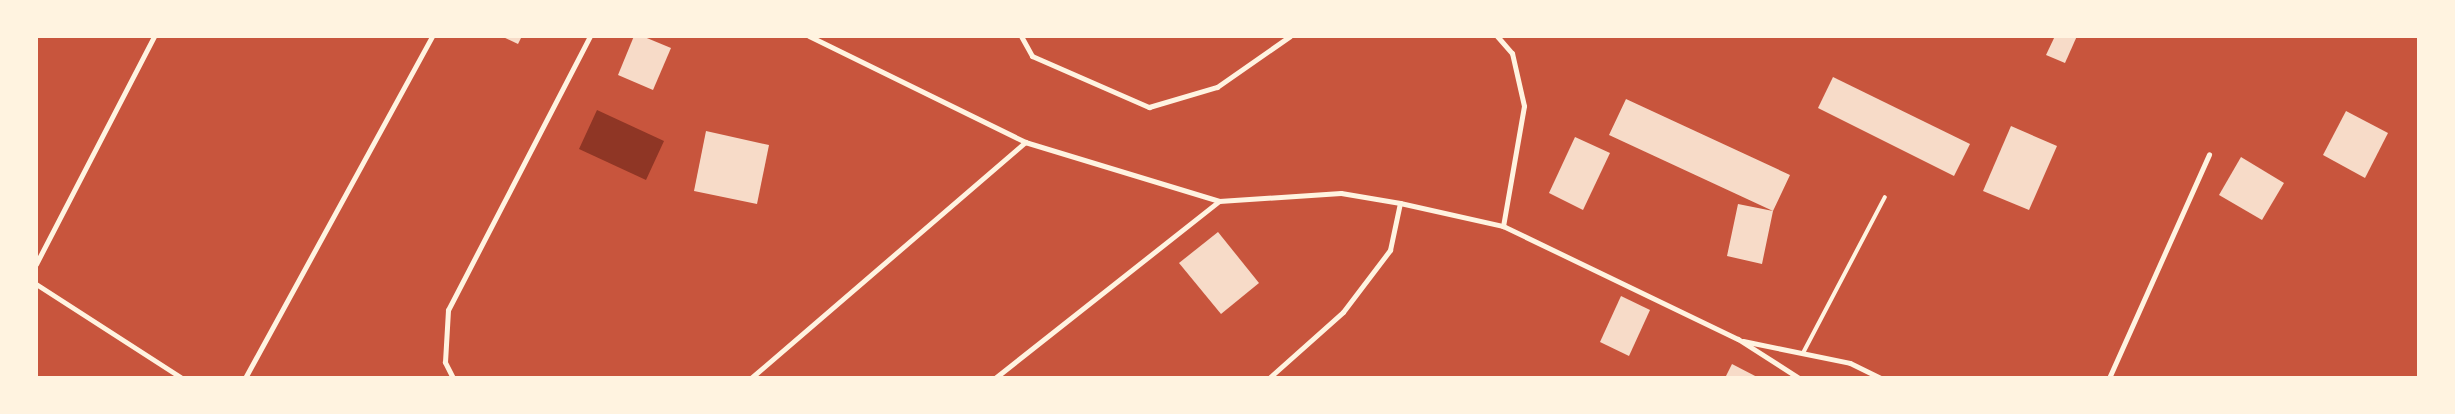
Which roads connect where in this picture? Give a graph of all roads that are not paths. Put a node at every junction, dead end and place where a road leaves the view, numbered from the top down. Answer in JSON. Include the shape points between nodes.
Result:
{"nodes":[{"id":1,"x":154,"y":36,"type":"edge"},
{"id":2,"x":432,"y":36,"type":"edge"},
{"id":3,"x":590,"y":36,"type":"edge"},
{"id":4,"x":808,"y":36,"type":"edge"},
{"id":5,"x":1021,"y":36,"type":"edge"},
{"id":6,"x":1290,"y":36,"type":"edge"},
{"id":7,"x":1497,"y":36,"type":"edge"},
{"id":8,"x":1025,"y":142,"type":"junction"},
{"id":9,"x":2209,"y":154,"type":"dead end"},
{"id":10,"x":1885,"y":197,"type":"dead end"},
{"id":11,"x":1220,"y":201,"type":"junction"},
{"id":12,"x":1400,"y":203,"type":"junction"},
{"id":13,"x":1503,"y":226,"type":"junction"},
{"id":14,"x":36,"y":264,"type":"edge"},
{"id":15,"x":36,"y":284,"type":"edge"},
{"id":16,"x":1738,"y":339,"type":"junction"},
{"id":17,"x":1803,"y":353,"type":"junction"},
{"id":18,"x":182,"y":378,"type":"edge"},
{"id":19,"x":245,"y":378,"type":"edge"},
{"id":20,"x":453,"y":378,"type":"edge"},
{"id":21,"x":751,"y":378,"type":"edge"},
{"id":22,"x":995,"y":378,"type":"edge"},
{"id":23,"x":1269,"y":378,"type":"edge"},
{"id":24,"x":1799,"y":378,"type":"edge"},
{"id":25,"x":1881,"y":378,"type":"edge"},
{"id":26,"x":2109,"y":378,"type":"edge"}],
"edges":[{"from":1,"to":14,"type":"street"},
{"from":2,"to":19,"type":"street"},
{"from":3,"to":20,"type":"street","via":[[448,310],[445,362]]},
{"from":4,"to":8,"type":"street"},
{"from":5,"to":6,"type":"street","via":[[1032,56],[1149,106],[1217,87]]},
{"from":7,"to":13,"type":"street","via":[[1512,54],[1524,106]]},
{"from":8,"to":11,"type":"street"},
{"from":8,"to":21,"type":"street"},
{"from":9,"to":26,"type":"street"},
{"from":10,"to":17,"type":"lane"},
{"from":11,"to":12,"type":"street","via":[[1341,193]]},
{"from":11,"to":22,"type":"street"},
{"from":12,"to":13,"type":"street"},
{"from":12,"to":23,"type":"street","via":[[1390,250],[1343,312]]},
{"from":13,"to":16,"type":"street"},
{"from":15,"to":18,"type":"street"},
{"from":16,"to":17,"type":"street"},
{"from":16,"to":24,"type":"street"},
{"from":17,"to":25,"type":"street","via":[[1850,363]]}]}
